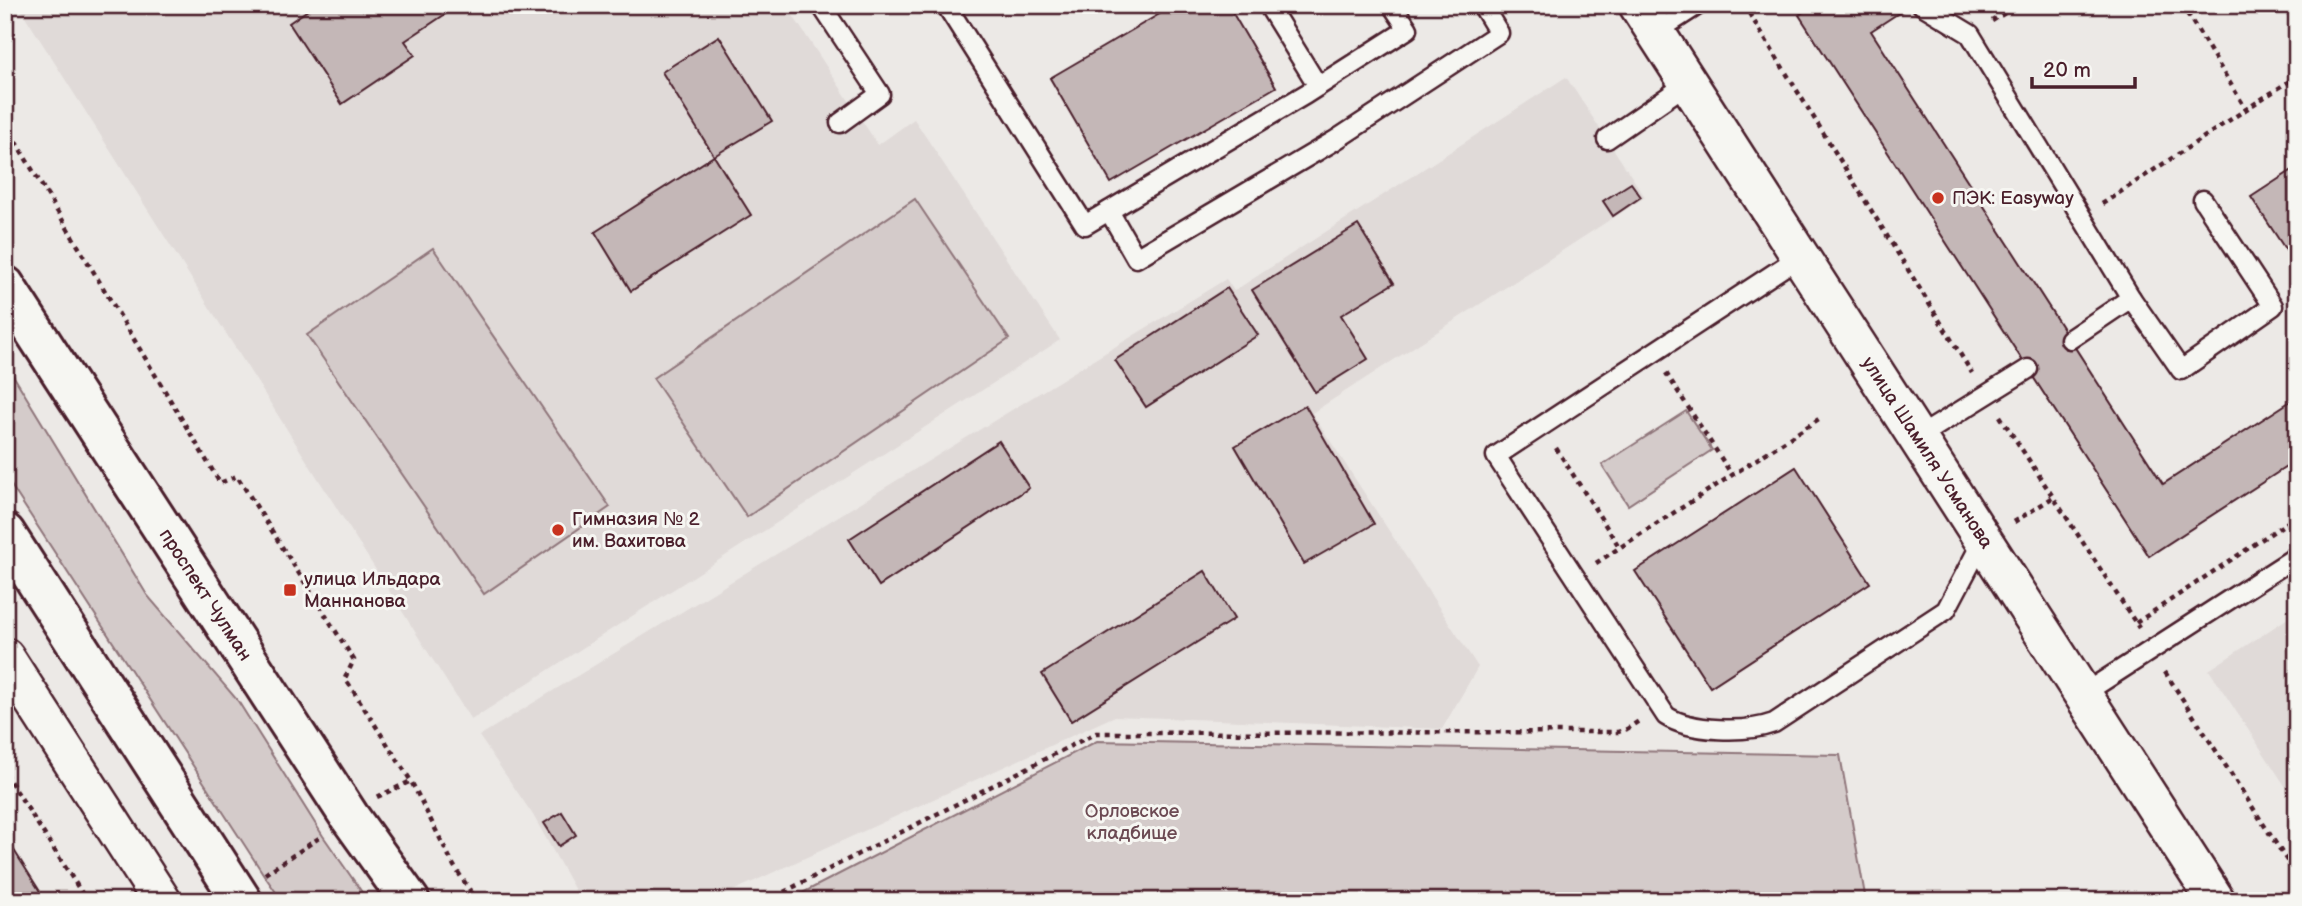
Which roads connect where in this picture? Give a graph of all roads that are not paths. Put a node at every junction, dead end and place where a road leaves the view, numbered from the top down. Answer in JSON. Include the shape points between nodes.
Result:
{"nodes":[{"id":1,"x":821,"y":5,"type":"edge"},
{"id":2,"x":946,"y":5,"type":"edge"},
{"id":3,"x":1268,"y":5,"type":"edge"},
{"id":4,"x":1392,"y":5,"type":"edge"},
{"id":5,"x":1482,"y":5,"type":"edge"},
{"id":6,"x":1698,"y":5,"type":"edge"},
{"id":7,"x":1922,"y":5,"type":"edge"},
{"id":8,"x":1647,"y":19,"type":"edge"},
{"id":9,"x":1688,"y":83,"type":"junction"},
{"id":10,"x":1318,"y":86,"type":"junction"},
{"id":11,"x":840,"y":123,"type":"dead end"},
{"id":12,"x":1606,"y":139,"type":"dead end"},
{"id":13,"x":2203,"y":200,"type":"dead end"},
{"id":14,"x":1109,"y":211,"type":"junction"},
{"id":15,"x":1799,"y":257,"type":"junction"},
{"id":16,"x":5,"y":286,"type":"edge"},
{"id":17,"x":2131,"y":298,"type":"junction"},
{"id":18,"x":2070,"y":340,"type":"dead end"},
{"id":19,"x":2028,"y":369,"type":"dead end"},
{"id":20,"x":1917,"y":438,"type":"junction"},
{"id":21,"x":5,"y":533,"type":"edge"},
{"id":22,"x":1983,"y":540,"type":"junction"},
{"id":23,"x":2297,"y":556,"type":"edge"},
{"id":24,"x":5,"y":657,"type":"edge"},
{"id":25,"x":2083,"y":694,"type":"junction"},
{"id":26,"x":253,"y":888,"type":"edge"},
{"id":27,"x":162,"y":901,"type":"edge"},
{"id":28,"x":410,"y":901,"type":"edge"},
{"id":29,"x":2216,"y":901,"type":"edge"}],
"edges":[{"from":1,"to":11,"type":"lane","via":[[880,94]]},
{"from":2,"to":14,"type":"lane","via":[[1085,225]]},
{"from":3,"to":10,"type":"lane"},
{"from":4,"to":10,"type":"lane","via":[[1408,29]]},
{"from":5,"to":14,"type":"lane","via":[[1499,33],[1334,141],[1136,258]]},
{"from":6,"to":8,"type":"lane"},
{"from":7,"to":17,"type":"lane","via":[[1970,34]]},
{"from":8,"to":9,"type":"street","name":"улица Шамиля Усманова"},
{"from":9,"to":12,"type":"lane"},
{"from":9,"to":15,"type":"street","name":"улица Шамиля Усманова"},
{"from":10,"to":14,"type":"lane"},
{"from":13,"to":17,"type":"lane","via":[[2273,306],[2181,370]]},
{"from":15,"to":20,"type":"street","name":"улица Шамиля Усманова"},
{"from":15,"to":22,"type":"lane","via":[[1496,456],[1666,716],[1692,726],[1756,728],[1774,723],[1946,610]]},
{"from":16,"to":28,"type":"main road","name":"проспект Чулман","via":[[349,816]]},
{"from":17,"to":18,"type":"lane"},
{"from":19,"to":20,"type":"lane"},
{"from":20,"to":22,"type":"street","name":"улица Шамиля Усманова"},
{"from":21,"to":26,"type":"main road"},
{"from":22,"to":25,"type":"street","name":"улица Шамиля Усманова"},
{"from":23,"to":25,"type":"lane"},
{"from":24,"to":27,"type":"street"},
{"from":25,"to":29,"type":"street","name":"улица Шамиля Усманова"}]}
